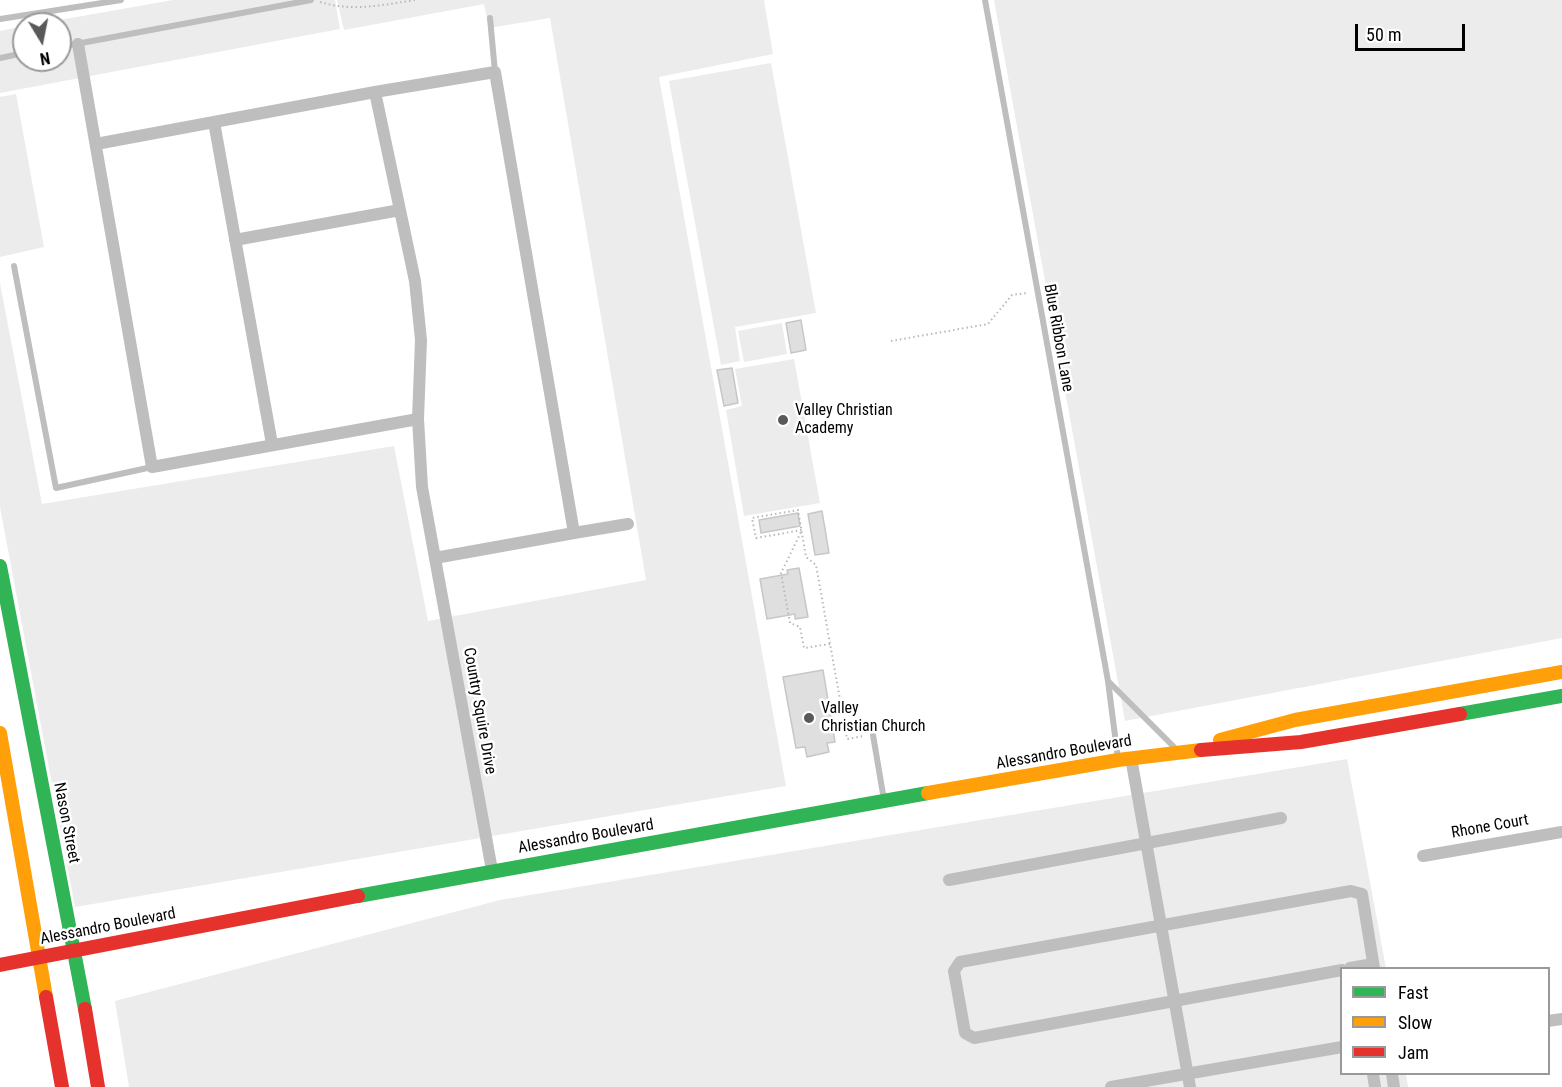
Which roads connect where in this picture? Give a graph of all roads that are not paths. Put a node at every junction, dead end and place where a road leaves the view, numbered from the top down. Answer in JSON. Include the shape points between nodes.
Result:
{"nodes":[{"id":1,"x":121,"y":0,"type":"edge"},
{"id":2,"x":311,"y":0,"type":"edge"},
{"id":3,"x":985,"y":0,"type":"edge"},
{"id":4,"x":490,"y":18,"type":"dead end"},
{"id":5,"x":0,"y":20,"type":"edge"},
{"id":6,"x":78,"y":44,"type":"junction"},
{"id":7,"x":72,"y":45,"type":"edge"},
{"id":8,"x":495,"y":72,"type":"junction"},
{"id":9,"x":375,"y":92,"type":"junction"},
{"id":10,"x":214,"y":122,"type":"junction"},
{"id":11,"x":96,"y":144,"type":"junction"},
{"id":12,"x":400,"y":210,"type":"junction"},
{"id":13,"x":235,"y":240,"type":"junction"},
{"id":14,"x":14,"y":266,"type":"dead end"},
{"id":15,"x":418,"y":419,"type":"junction"},
{"id":16,"x":272,"y":444,"type":"junction"},
{"id":17,"x":152,"y":466,"type":"junction"},
{"id":18,"x":628,"y":524,"type":"dead end"},
{"id":19,"x":574,"y":533,"type":"junction"},
{"id":20,"x":435,"y":558,"type":"junction"},
{"id":21,"x":0,"y":566,"type":"edge"},
{"id":22,"x":1562,"y":672,"type":"edge"},
{"id":23,"x":1108,"y":681,"type":"junction"},
{"id":24,"x":1562,"y":696,"type":"edge"},
{"id":25,"x":0,"y":733,"type":"edge"},
{"id":26,"x":873,"y":735,"type":"road end"},
{"id":27,"x":1179,"y":752,"type":"junction"},
{"id":28,"x":1124,"y":759,"type":"junction"},
{"id":29,"x":884,"y":801,"type":"junction"},
{"id":30,"x":1281,"y":818,"type":"dead end"},
{"id":31,"x":1562,"y":832,"type":"edge"},
{"id":32,"x":1146,"y":842,"type":"junction"},
{"id":33,"x":1423,"y":856,"type":"dead end"},
{"id":34,"x":492,"y":870,"type":"junction"},
{"id":35,"x":949,"y":880,"type":"dead end"},
{"id":36,"x":1161,"y":928,"type":"junction"},
{"id":37,"x":75,"y":949,"type":"junction"},
{"id":38,"x":39,"y":956,"type":"junction"},
{"id":39,"x":0,"y":965,"type":"edge"},
{"id":40,"x":1374,"y":966,"type":"edge"},
{"id":41,"x":1340,"y":970,"type":"edge"},
{"id":42,"x":1175,"y":1002,"type":"junction"},
{"id":43,"x":1340,"y":1047,"type":"edge"},
{"id":44,"x":1188,"y":1074,"type":"junction"},
{"id":45,"x":62,"y":1087,"type":"edge"},
{"id":46,"x":98,"y":1087,"type":"edge"},
{"id":47,"x":1111,"y":1087,"type":"edge"},
{"id":48,"x":1190,"y":1087,"type":"edge"}],
"edges":[{"from":1,"to":5,"type":"lane"},
{"from":2,"to":6,"type":"lane"},
{"from":3,"to":23,"type":"lane","name":"Blue Ribbon Lane"},
{"from":4,"to":8,"type":"lane"},
{"from":6,"to":7,"type":"lane"},
{"from":6,"to":11,"type":"street"},
{"from":8,"to":9,"type":"street"},
{"from":8,"to":19,"type":"street"},
{"from":9,"to":10,"type":"street"},
{"from":9,"to":12,"type":"street","name":"Country Squire Drive"},
{"from":10,"to":11,"type":"street"},
{"from":10,"to":13,"type":"street"},
{"from":11,"to":17,"type":"street"},
{"from":12,"to":13,"type":"street"},
{"from":12,"to":15,"type":"street","name":"Country Squire Drive","via":[[422,340]]},
{"from":13,"to":16,"type":"street"},
{"from":14,"to":17,"type":"lane","via":[[56,488]]},
{"from":15,"to":16,"type":"street"},
{"from":15,"to":20,"type":"street","name":"Country Squire Drive","via":[[422,487]]},
{"from":16,"to":17,"type":"street"},
{"from":18,"to":19,"type":"street"},
{"from":19,"to":20,"type":"street"},
{"from":20,"to":34,"type":"street","name":"Country Squire Drive"},
{"from":21,"to":37,"type":"main road","name":"Nason Street"},
{"from":22,"to":27,"type":"main road","name":"Alessandro Boulevard","via":[[1295,720]]},
{"from":23,"to":27,"type":"lane"},
{"from":23,"to":28,"type":"lane","name":"Blue Ribbon Lane"},
{"from":24,"to":27,"type":"main road","name":"Alessandro Boulevard","via":[[1301,742]]},
{"from":25,"to":38,"type":"main road"},
{"from":26,"to":29,"type":"lane"},
{"from":27,"to":28,"type":"main road","name":"Alessandro Boulevard"},
{"from":28,"to":29,"type":"main road","name":"Alessandro Boulevard"},
{"from":28,"to":32,"type":"street"},
{"from":29,"to":34,"type":"main road","name":"Alessandro Boulevard"},
{"from":30,"to":32,"type":"street"},
{"from":31,"to":33,"type":"street","name":"Rhone Court"},
{"from":32,"to":35,"type":"street"},
{"from":32,"to":36,"type":"street"},
{"from":34,"to":37,"type":"main road","name":"Alessandro Boulevard"},
{"from":36,"to":40,"type":"street","via":[[1351,891],[1362,894]]},
{"from":36,"to":42,"type":"street"},
{"from":36,"to":42,"type":"street","via":[[960,962],[954,971],[965,1033],[974,1038]]},
{"from":37,"to":38,"type":"main road","name":"Alessandro Boulevard"},
{"from":37,"to":46,"type":"main road","name":"Nason Street"},
{"from":38,"to":39,"type":"main road","name":"Alessandro Boulevard"},
{"from":38,"to":45,"type":"main road"},
{"from":41,"to":42,"type":"street"},
{"from":42,"to":44,"type":"street"},
{"from":43,"to":44,"type":"street"},
{"from":44,"to":47,"type":"street"},
{"from":44,"to":48,"type":"street"}]}
